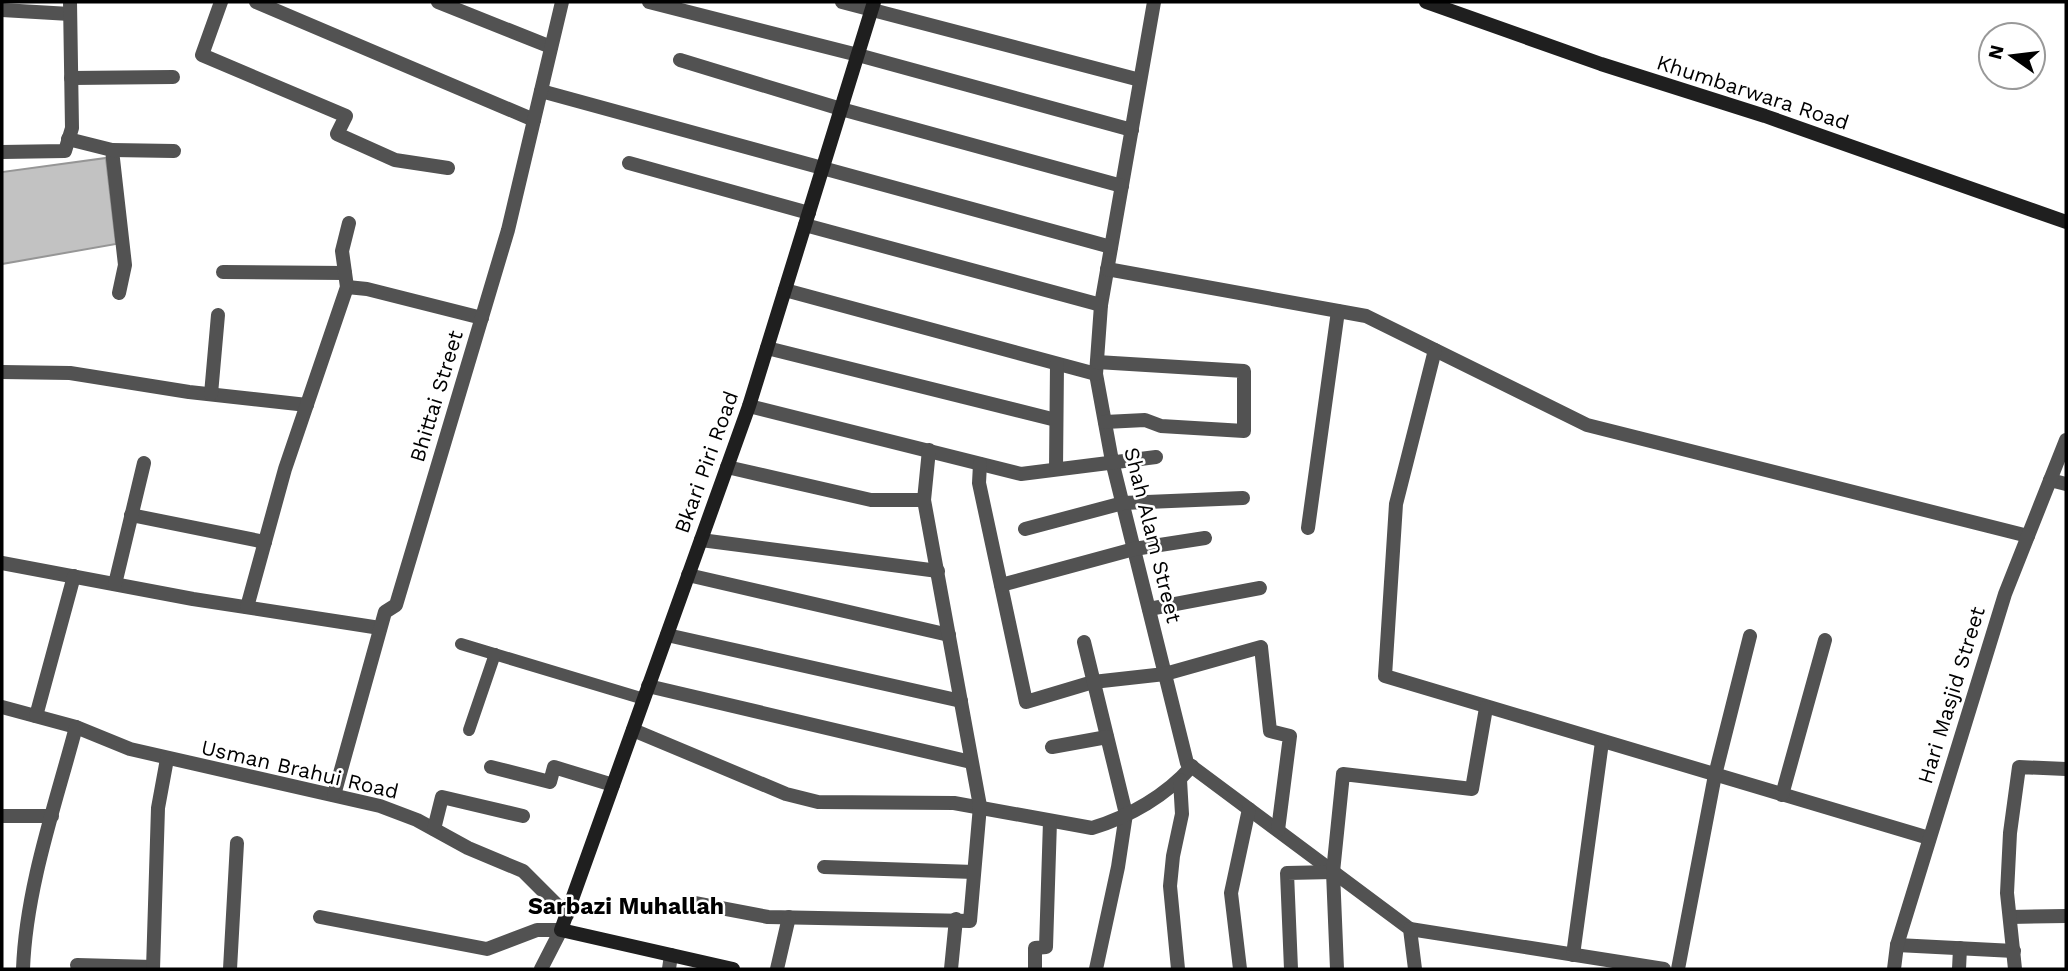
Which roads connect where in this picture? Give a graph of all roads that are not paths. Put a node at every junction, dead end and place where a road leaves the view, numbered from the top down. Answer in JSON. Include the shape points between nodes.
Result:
{"nodes":[{"id":1,"x":220,"y":2,"type":"edge"},
{"id":2,"x":256,"y":2,"type":"edge"},
{"id":3,"x":438,"y":2,"type":"edge"},
{"id":4,"x":562,"y":2,"type":"edge"},
{"id":5,"x":649,"y":2,"type":"edge"},
{"id":6,"x":842,"y":2,"type":"edge"},
{"id":7,"x":1154,"y":2,"type":"edge"},
{"id":8,"x":1426,"y":2,"type":"edge"},
{"id":9,"x":873,"y":5,"type":"edge"},
{"id":10,"x":70,"y":8,"type":"edge"},
{"id":11,"x":2,"y":10,"type":"edge"},
{"id":12,"x":551,"y":47,"type":"junction"},
{"id":13,"x":858,"y":55,"type":"junction"},
{"id":14,"x":680,"y":60,"type":"dead end"},
{"id":15,"x":71,"y":78,"type":"junction"},
{"id":16,"x":173,"y":78,"type":"dead end"},
{"id":17,"x":1140,"y":79,"type":"junction"},
{"id":18,"x":541,"y":91,"type":"junction"},
{"id":19,"x":841,"y":109,"type":"junction"},
{"id":20,"x":534,"y":120,"type":"junction"},
{"id":21,"x":1132,"y":130,"type":"junction"},
{"id":22,"x":68,"y":139,"type":"junction"},
{"id":23,"x":112,"y":150,"type":"junction"},
{"id":24,"x":174,"y":151,"type":"dead end"},
{"id":25,"x":2,"y":152,"type":"edge"},
{"id":26,"x":629,"y":163,"type":"dead end"},
{"id":27,"x":448,"y":168,"type":"dead end"},
{"id":28,"x":823,"y":168,"type":"junction"},
{"id":29,"x":1122,"y":186,"type":"junction"},
{"id":30,"x":2065,"y":218,"type":"edge"},
{"id":31,"x":807,"y":219,"type":"junction"},
{"id":32,"x":349,"y":223,"type":"dead end"},
{"id":33,"x":1111,"y":247,"type":"junction"},
{"id":34,"x":1107,"y":270,"type":"junction"},
{"id":35,"x":223,"y":272,"type":"dead end"},
{"id":36,"x":346,"y":280,"type":"junction"},
{"id":37,"x":785,"y":290,"type":"junction"},
{"id":38,"x":119,"y":293,"type":"dead end"},
{"id":39,"x":1101,"y":304,"type":"junction"},
{"id":40,"x":1338,"y":311,"type":"junction"},
{"id":41,"x":218,"y":315,"type":"dead end"},
{"id":42,"x":482,"y":318,"type":"junction"},
{"id":43,"x":767,"y":348,"type":"junction"},
{"id":44,"x":1435,"y":350,"type":"junction"},
{"id":45,"x":1057,"y":364,"type":"junction"},
{"id":46,"x":1097,"y":368,"type":"junction"},
{"id":47,"x":2,"y":372,"type":"edge"},
{"id":48,"x":211,"y":394,"type":"junction"},
{"id":49,"x":307,"y":405,"type":"junction"},
{"id":50,"x":749,"y":406,"type":"junction"},
{"id":51,"x":1056,"y":420,"type":"junction"},
{"id":52,"x":1105,"y":422,"type":"junction"},
{"id":53,"x":2066,"y":440,"type":"edge"},
{"id":54,"x":929,"y":450,"type":"junction"},
{"id":55,"x":1156,"y":457,"type":"dead end"},
{"id":56,"x":1112,"y":461,"type":"junction"},
{"id":57,"x":144,"y":463,"type":"dead end"},
{"id":58,"x":980,"y":464,"type":"junction"},
{"id":59,"x":727,"y":467,"type":"junction"},
{"id":60,"x":1056,"y":469,"type":"junction"},
{"id":61,"x":2050,"y":480,"type":"junction"},
{"id":62,"x":2066,"y":484,"type":"edge"},
{"id":63,"x":1243,"y":498,"type":"dead end"},
{"id":64,"x":924,"y":500,"type":"junction"},
{"id":65,"x":1123,"y":503,"type":"junction"},
{"id":66,"x":131,"y":515,"type":"junction"},
{"id":67,"x":1308,"y":528,"type":"dead end"},
{"id":68,"x":1025,"y":529,"type":"dead end"},
{"id":69,"x":2028,"y":536,"type":"junction"},
{"id":70,"x":1205,"y":538,"type":"dead end"},
{"id":71,"x":701,"y":540,"type":"junction"},
{"id":72,"x":265,"y":542,"type":"junction"},
{"id":73,"x":1134,"y":549,"type":"junction"},
{"id":74,"x":2,"y":563,"type":"edge"},
{"id":75,"x":937,"y":571,"type":"junction"},
{"id":76,"x":688,"y":575,"type":"junction"},
{"id":77,"x":74,"y":576,"type":"junction"},
{"id":78,"x":115,"y":584,"type":"junction"},
{"id":79,"x":1001,"y":584,"type":"junction"},
{"id":80,"x":1260,"y":588,"type":"dead end"},
{"id":81,"x":247,"y":607,"type":"junction"},
{"id":82,"x":1149,"y":609,"type":"junction"},
{"id":83,"x":380,"y":628,"type":"junction"},
{"id":84,"x":667,"y":635,"type":"junction"},
{"id":85,"x":949,"y":635,"type":"junction"},
{"id":86,"x":1750,"y":636,"type":"dead end"},
{"id":87,"x":1825,"y":640,"type":"dead end"},
{"id":88,"x":1084,"y":642,"type":"dead end"},
{"id":89,"x":461,"y":644,"type":"dead end"},
{"id":90,"x":495,"y":654,"type":"junction"},
{"id":91,"x":1165,"y":674,"type":"junction"},
{"id":92,"x":1093,"y":682,"type":"junction"},
{"id":93,"x":646,"y":693,"type":"junction"},
{"id":94,"x":961,"y":701,"type":"junction"},
{"id":95,"x":2,"y":707,"type":"edge"},
{"id":96,"x":1486,"y":708,"type":"junction"},
{"id":97,"x":36,"y":716,"type":"junction"},
{"id":98,"x":76,"y":727,"type":"junction"},
{"id":99,"x":469,"y":730,"type":"dead end"},
{"id":100,"x":633,"y":730,"type":"junction"},
{"id":101,"x":1107,"y":737,"type":"junction"},
{"id":102,"x":1602,"y":742,"type":"junction"},
{"id":103,"x":1052,"y":747,"type":"dead end"},
{"id":104,"x":167,"y":759,"type":"junction"},
{"id":105,"x":971,"y":762,"type":"junction"},
{"id":106,"x":1192,"y":766,"type":"junction"},
{"id":107,"x":491,"y":767,"type":"dead end"},
{"id":108,"x":2066,"y":769,"type":"edge"},
{"id":109,"x":1715,"y":775,"type":"junction"},
{"id":110,"x":1180,"y":780,"type":"junction"},
{"id":111,"x":613,"y":785,"type":"junction"},
{"id":112,"x":334,"y":795,"type":"junction"},
{"id":113,"x":1782,"y":795,"type":"junction"},
{"id":114,"x":979,"y":806,"type":"junction"},
{"id":115,"x":1248,"y":809,"type":"junction"},
{"id":116,"x":1126,"y":814,"type":"junction"},
{"id":117,"x":2,"y":816,"type":"edge"},
{"id":118,"x":523,"y":816,"type":"dead end"},
{"id":119,"x":52,"y":817,"type":"junction"},
{"id":120,"x":1050,"y":821,"type":"junction"},
{"id":121,"x":434,"y":829,"type":"junction"},
{"id":122,"x":1278,"y":830,"type":"junction"},
{"id":123,"x":1929,"y":838,"type":"junction"},
{"id":124,"x":237,"y":843,"type":"dead end"},
{"id":125,"x":824,"y":867,"type":"dead end"},
{"id":126,"x":974,"y":872,"type":"junction"},
{"id":127,"x":1333,"y":872,"type":"junction"},
{"id":128,"x":689,"y":902,"type":"dead end"},
{"id":129,"x":567,"y":915,"type":"junction"},
{"id":130,"x":2066,"y":916,"type":"edge"},
{"id":131,"x":789,"y":917,"type":"junction"},
{"id":132,"x":2010,"y":917,"type":"junction"},
{"id":133,"x":320,"y":918,"type":"dead end"},
{"id":134,"x":956,"y":919,"type":"junction"},
{"id":135,"x":1410,"y":929,"type":"junction"},
{"id":136,"x":561,"y":930,"type":"junction"},
{"id":137,"x":1897,"y":945,"type":"junction"},
{"id":138,"x":1960,"y":948,"type":"junction"},
{"id":139,"x":2014,"y":951,"type":"junction"},
{"id":140,"x":1573,"y":955,"type":"junction"},
{"id":141,"x":670,"y":962,"type":"edge"},
{"id":142,"x":77,"y":965,"type":"dead end"},
{"id":143,"x":153,"y":968,"type":"edge"},
{"id":144,"x":23,"y":969,"type":"edge"},
{"id":145,"x":230,"y":969,"type":"edge"},
{"id":146,"x":541,"y":969,"type":"edge"},
{"id":147,"x":731,"y":969,"type":"edge"},
{"id":148,"x":777,"y":969,"type":"edge"},
{"id":149,"x":951,"y":969,"type":"edge"},
{"id":150,"x":1035,"y":969,"type":"edge"},
{"id":151,"x":1096,"y":969,"type":"edge"},
{"id":152,"x":1178,"y":969,"type":"edge"},
{"id":153,"x":1240,"y":969,"type":"edge"},
{"id":154,"x":1291,"y":969,"type":"edge"},
{"id":155,"x":1338,"y":969,"type":"edge"},
{"id":156,"x":1415,"y":969,"type":"edge"},
{"id":157,"x":1664,"y":969,"type":"edge"},
{"id":158,"x":1678,"y":969,"type":"edge"},
{"id":159,"x":1894,"y":969,"type":"edge"},
{"id":160,"x":1959,"y":969,"type":"edge"},
{"id":161,"x":2015,"y":969,"type":"edge"}],
"edges":[{"from":1,"to":27,"type":"street","via":[[202,55],[346,116],[337,134],[395,160]]},
{"from":2,"to":20,"type":"street"},
{"from":3,"to":12,"type":"street"},
{"from":4,"to":12,"type":"street","name":"Bhittai Street"},
{"from":5,"to":13,"type":"street"},
{"from":6,"to":9,"type":"street"},
{"from":7,"to":17,"type":"street","name":"Shah Alam Street"},
{"from":8,"to":30,"type":"street","name":"Khumbarwara Road"},
{"from":9,"to":13,"type":"street","name":"Bkari Piri Road"},
{"from":9,"to":17,"type":"street"},
{"from":10,"to":11,"type":"street"},
{"from":10,"to":15,"type":"street"},
{"from":12,"to":18,"type":"street","name":"Bhittai Street"},
{"from":13,"to":19,"type":"street","name":"Bkari Piri Road"},
{"from":13,"to":21,"type":"street"},
{"from":14,"to":19,"type":"street"},
{"from":15,"to":16,"type":"street"},
{"from":15,"to":22,"type":"street"},
{"from":17,"to":21,"type":"street","name":"Shah Alam Street"},
{"from":18,"to":20,"type":"street","name":"Bhittai Street"},
{"from":18,"to":28,"type":"street"},
{"from":19,"to":28,"type":"street","name":"Bkari Piri Road"},
{"from":19,"to":29,"type":"street"},
{"from":20,"to":42,"type":"street","name":"Bhittai Street"},
{"from":21,"to":29,"type":"street","name":"Shah Alam Street"},
{"from":22,"to":23,"type":"street"},
{"from":22,"to":25,"type":"street","via":[[65,150]]},
{"from":23,"to":24,"type":"street"},
{"from":23,"to":38,"type":"street","via":[[125,265]]},
{"from":26,"to":31,"type":"street"},
{"from":28,"to":31,"type":"street","name":"Bkari Piri Road"},
{"from":28,"to":33,"type":"street"},
{"from":29,"to":33,"type":"street","name":"Shah Alam Street"},
{"from":31,"to":37,"type":"street","name":"Bkari Piri Road"},
{"from":31,"to":39,"type":"street"},
{"from":32,"to":36,"type":"street","via":[[342,251]]},
{"from":33,"to":34,"type":"street","name":"Shah Alam Street"},
{"from":34,"to":39,"type":"street","name":"Shah Alam Street"},
{"from":34,"to":40,"type":"street"},
{"from":35,"to":36,"type":"street"},
{"from":36,"to":42,"type":"street"},
{"from":36,"to":49,"type":"street"},
{"from":37,"to":43,"type":"street","name":"Bkari Piri Road"},
{"from":37,"to":45,"type":"street"},
{"from":39,"to":46,"type":"street","name":"Shah Alam Street"},
{"from":40,"to":44,"type":"street","via":[[1366,316]]},
{"from":40,"to":67,"type":"street"},
{"from":41,"to":48,"type":"street"},
{"from":42,"to":83,"type":"street","name":"Bhittai Street","via":[[396,606],[385,612]]},
{"from":43,"to":50,"type":"street","name":"Bkari Piri Road"},
{"from":43,"to":51,"type":"street"},
{"from":44,"to":69,"type":"street","via":[[1587,425]]},
{"from":44,"to":96,"type":"street","via":[[1396,504],[1385,677]]},
{"from":45,"to":46,"type":"street"},
{"from":45,"to":51,"type":"street"},
{"from":46,"to":52,"type":"street","name":"Shah Alam Street"},
{"from":46,"to":52,"type":"street","via":[[1244,371],[1244,430],[1161,426],[1145,420]]},
{"from":47,"to":48,"type":"street","via":[[70,373]]},
{"from":48,"to":49,"type":"street"},
{"from":49,"to":72,"type":"street"},
{"from":50,"to":54,"type":"street"},
{"from":50,"to":59,"type":"street","name":"Bkari Piri Road"},
{"from":51,"to":60,"type":"street"},
{"from":52,"to":56,"type":"street","name":"Shah Alam Street"},
{"from":53,"to":61,"type":"street","name":"Hari Masjid Street"},
{"from":54,"to":58,"type":"street"},
{"from":54,"to":64,"type":"street"},
{"from":55,"to":56,"type":"street"},
{"from":56,"to":60,"type":"street"},
{"from":56,"to":65,"type":"street","name":"Shah Alam Street"},
{"from":57,"to":66,"type":"street"},
{"from":58,"to":60,"type":"street","via":[[1021,474]]},
{"from":58,"to":79,"type":"street","via":[[979,483]]},
{"from":59,"to":64,"type":"street","via":[[871,500]]},
{"from":59,"to":71,"type":"street","name":"Bkari Piri Road"},
{"from":61,"to":62,"type":"street"},
{"from":61,"to":69,"type":"street","name":"Hari Masjid Street"},
{"from":63,"to":65,"type":"street"},
{"from":64,"to":75,"type":"street"},
{"from":65,"to":68,"type":"street"},
{"from":65,"to":73,"type":"street","name":"Shah Alam Street"},
{"from":66,"to":72,"type":"street"},
{"from":66,"to":78,"type":"street"},
{"from":69,"to":123,"type":"street","name":"Hari Masjid Street","via":[[2005,594]]},
{"from":70,"to":73,"type":"street"},
{"from":71,"to":75,"type":"street"},
{"from":71,"to":76,"type":"street","name":"Bkari Piri Road"},
{"from":72,"to":81,"type":"street"},
{"from":73,"to":79,"type":"street"},
{"from":73,"to":82,"type":"street","name":"Shah Alam Street"},
{"from":74,"to":77,"type":"street"},
{"from":75,"to":85,"type":"street"},
{"from":76,"to":84,"type":"street","name":"Bkari Piri Road"},
{"from":76,"to":85,"type":"street"},
{"from":77,"to":78,"type":"street"},
{"from":77,"to":97,"type":"street"},
{"from":78,"to":81,"type":"street"},
{"from":79,"to":92,"type":"street","via":[[1026,702]]},
{"from":80,"to":82,"type":"street"},
{"from":81,"to":83,"type":"street"},
{"from":82,"to":91,"type":"street","name":"Shah Alam Street"},
{"from":83,"to":112,"type":"street","name":"Bhittai Street"},
{"from":84,"to":93,"type":"street","name":"Bkari Piri Road"},
{"from":84,"to":94,"type":"street"},
{"from":85,"to":94,"type":"street"},
{"from":86,"to":109,"type":"street"},
{"from":87,"to":113,"type":"street"},
{"from":88,"to":92,"type":"street"},
{"from":89,"to":90,"type":"lane"},
{"from":90,"to":93,"type":"lane"},
{"from":90,"to":99,"type":"lane"},
{"from":91,"to":92,"type":"street"},
{"from":91,"to":106,"type":"street","name":"Shah Alam Street","via":[[1187,763]]},
{"from":91,"to":122,"type":"street","via":[[1261,646],[1270,731],[1290,736]]},
{"from":92,"to":101,"type":"street"},
{"from":93,"to":100,"type":"street","name":"Bkari Piri Road"},
{"from":93,"to":105,"type":"street"},
{"from":94,"to":105,"type":"street"},
{"from":95,"to":97,"type":"street","name":"Usman Brahui Road"},
{"from":96,"to":102,"type":"street"},
{"from":96,"to":127,"type":"street","via":[[1472,789],[1343,774]]},
{"from":97,"to":98,"type":"street","name":"Usman Brahui Road"},
{"from":98,"to":104,"type":"street","name":"Usman Brahui Road","via":[[130,750]]},
{"from":98,"to":119,"type":"street"},
{"from":100,"to":111,"type":"street","name":"Bkari Piri Road"},
{"from":100,"to":114,"type":"street","via":[[786,794],[818,802]]},
{"from":101,"to":103,"type":"street"},
{"from":101,"to":116,"type":"street"},
{"from":102,"to":109,"type":"street"},
{"from":102,"to":140,"type":"street"},
{"from":104,"to":112,"type":"street","name":"Usman Brahui Road"},
{"from":104,"to":143,"type":"street","via":[[158,808]]},
{"from":105,"to":114,"type":"street"},
{"from":106,"to":110,"type":"street"},
{"from":106,"to":115,"type":"street"},
{"from":107,"to":111,"type":"street","via":[[550,782],[554,767]]},
{"from":108,"to":132,"type":"street","via":[[2019,767],[2010,833]]},
{"from":109,"to":113,"type":"street"},
{"from":109,"to":158,"type":"street"},
{"from":110,"to":116,"type":"street"},
{"from":110,"to":152,"type":"street","via":[[1182,814],[1170,886]]},
{"from":111,"to":129,"type":"street","name":"Bkari Piri Road"},
{"from":112,"to":121,"type":"street","name":"Usman Brahui Road","via":[[380,806]]},
{"from":113,"to":123,"type":"street"},
{"from":114,"to":120,"type":"street"},
{"from":114,"to":126,"type":"street"},
{"from":115,"to":122,"type":"street"},
{"from":115,"to":153,"type":"street","via":[[1231,893]]},
{"from":116,"to":120,"type":"street","via":[[1092,828]]},
{"from":116,"to":151,"type":"street"},
{"from":117,"to":119,"type":"street"},
{"from":118,"to":121,"type":"street","via":[[442,797]]},
{"from":119,"to":144,"type":"street","via":[[24,940]]},
{"from":120,"to":150,"type":"street","via":[[1046,947],[1035,948]]},
{"from":121,"to":129,"type":"street","name":"Usman Brahui Road","via":[[523,871]]},
{"from":122,"to":127,"type":"street"},
{"from":123,"to":137,"type":"street","name":"Hari Masjid Street"},
{"from":124,"to":145,"type":"street"},
{"from":125,"to":126,"type":"street"},
{"from":126,"to":134,"type":"street","via":[[970,920]]},
{"from":127,"to":135,"type":"street"},
{"from":127,"to":154,"type":"street","via":[[1287,873]]},
{"from":127,"to":155,"type":"street"},
{"from":128,"to":131,"type":"street","via":[[768,918]]},
{"from":129,"to":136,"type":"street","name":"Bkari Piri Road"},
{"from":130,"to":132,"type":"street"},
{"from":131,"to":134,"type":"street"},
{"from":131,"to":148,"type":"street"},
{"from":132,"to":139,"type":"street"},
{"from":133,"to":136,"type":"street","via":[[487,949],[537,930]]},
{"from":134,"to":149,"type":"street"},
{"from":135,"to":140,"type":"street"},
{"from":135,"to":156,"type":"street"},
{"from":136,"to":141,"type":"street"},
{"from":136,"to":146,"type":"street"},
{"from":137,"to":138,"type":"street"},
{"from":137,"to":159,"type":"street","name":"Hari Masjid Street"},
{"from":138,"to":139,"type":"street"},
{"from":138,"to":160,"type":"street"},
{"from":139,"to":161,"type":"street"},
{"from":140,"to":157,"type":"street"},
{"from":141,"to":147,"type":"street"},
{"from":142,"to":143,"type":"street"}]}
